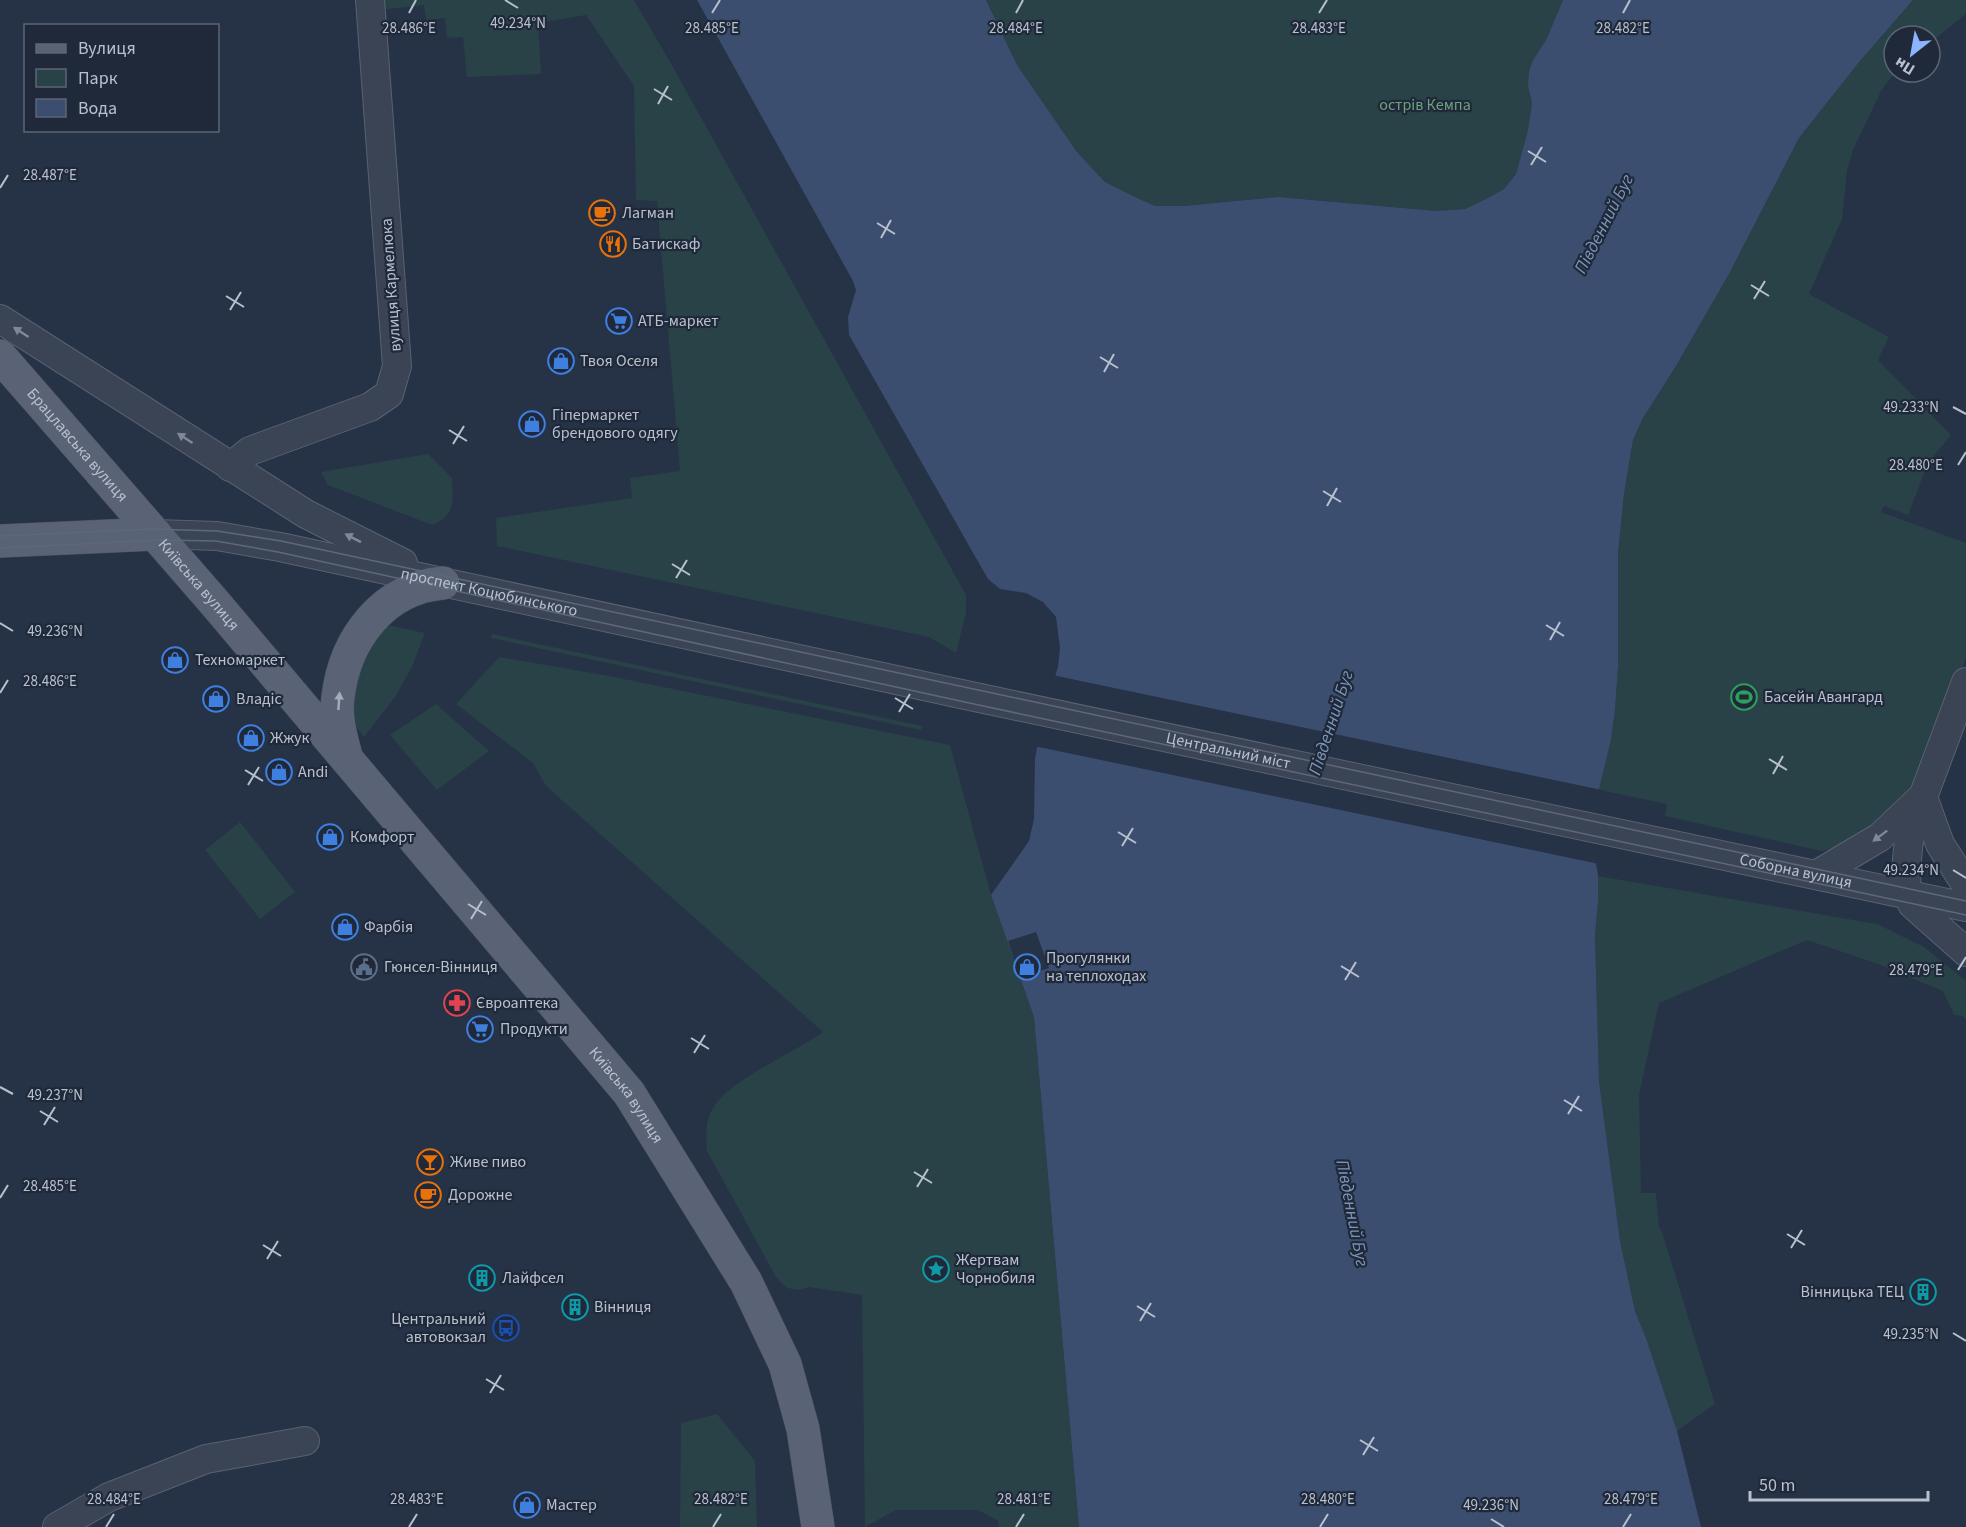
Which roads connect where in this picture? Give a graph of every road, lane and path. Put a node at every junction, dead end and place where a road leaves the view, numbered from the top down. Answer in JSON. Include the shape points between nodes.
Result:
{"nodes":[{"id":1,"x":370,"y":0,"type":"edge"},
{"id":2,"x":0,"y":319,"type":"edge"},
{"id":3,"x":0,"y":356,"type":"edge"},
{"id":4,"x":230,"y":467,"type":"junction"},
{"id":5,"x":155,"y":534,"type":"junction"},
{"id":6,"x":0,"y":541,"type":"edge"},
{"id":7,"x":443,"y":583,"type":"junction"},
{"id":8,"x":1966,"y":682,"type":"edge"},
{"id":9,"x":975,"y":697,"type":"joint"},
{"id":10,"x":346,"y":758,"type":"junction"},
{"id":11,"x":1923,"y":796,"type":"junction"},
{"id":12,"x":1659,"y":842,"type":"joint"},
{"id":13,"x":1816,"y":875,"type":"junction"},
{"id":14,"x":1966,"y":885,"type":"edge"},
{"id":15,"x":1907,"y":895,"type":"junction"},
{"id":16,"x":1966,"y":907,"type":"edge"},
{"id":17,"x":1966,"y":952,"type":"edge"},
{"id":18,"x":305,"y":1441,"type":"dead end"},
{"id":19,"x":57,"y":1527,"type":"edge"},
{"id":20,"x":818,"y":1527,"type":"edge"}],
"edges":[{"from":1,"to":4,"type":"street","name":"вулиця Кармелюка","via":[[397,366],[389,394],[370,407],[250,451]]},
{"from":4,"to":2,"type":"street","one_way":true},
{"from":3,"to":5,"type":"main road","name":"Брацлавська вулиця"},
{"from":7,"to":4,"type":"street","one_way":true,"via":[[306,514]]},
{"from":5,"to":6,"type":"main road","name":"проспект Коцюбинського"},
{"from":5,"to":7,"type":"street","name":"проспект Коцюбинського","via":[[217,536]]},
{"from":5,"to":10,"type":"main road","name":"Київська вулиця"},
{"from":7,"to":9,"type":"street","name":"проспект Коцюбинського"},
{"from":10,"to":7,"type":"main road","one_way":true,"via":[[338,727],[338,697],[357,639],[382,607],[398,596],[426,584]]},
{"from":8,"to":11,"type":"street"},
{"from":9,"to":12,"type":"street","name":"Центральний міст"},
{"from":10,"to":20,"type":"main road","name":"Київська вулиця","via":[[629,1093],[746,1282],[785,1364],[803,1429]]},
{"from":11,"to":13,"type":"street","one_way":true,"via":[[1880,837]]},
{"from":11,"to":14,"type":"street","via":[[1940,844]]},
{"from":11,"to":15,"type":"street","via":[[1909,840]]},
{"from":12,"to":13,"type":"street","name":"Соборна вулиця"},
{"from":13,"to":15,"type":"street","name":"Соборна вулиця"},
{"from":15,"to":16,"type":"street","name":"Соборна вулиця"},
{"from":15,"to":17,"type":"street"},
{"from":18,"to":19,"type":"street","via":[[206,1459],[109,1497]]}]}
